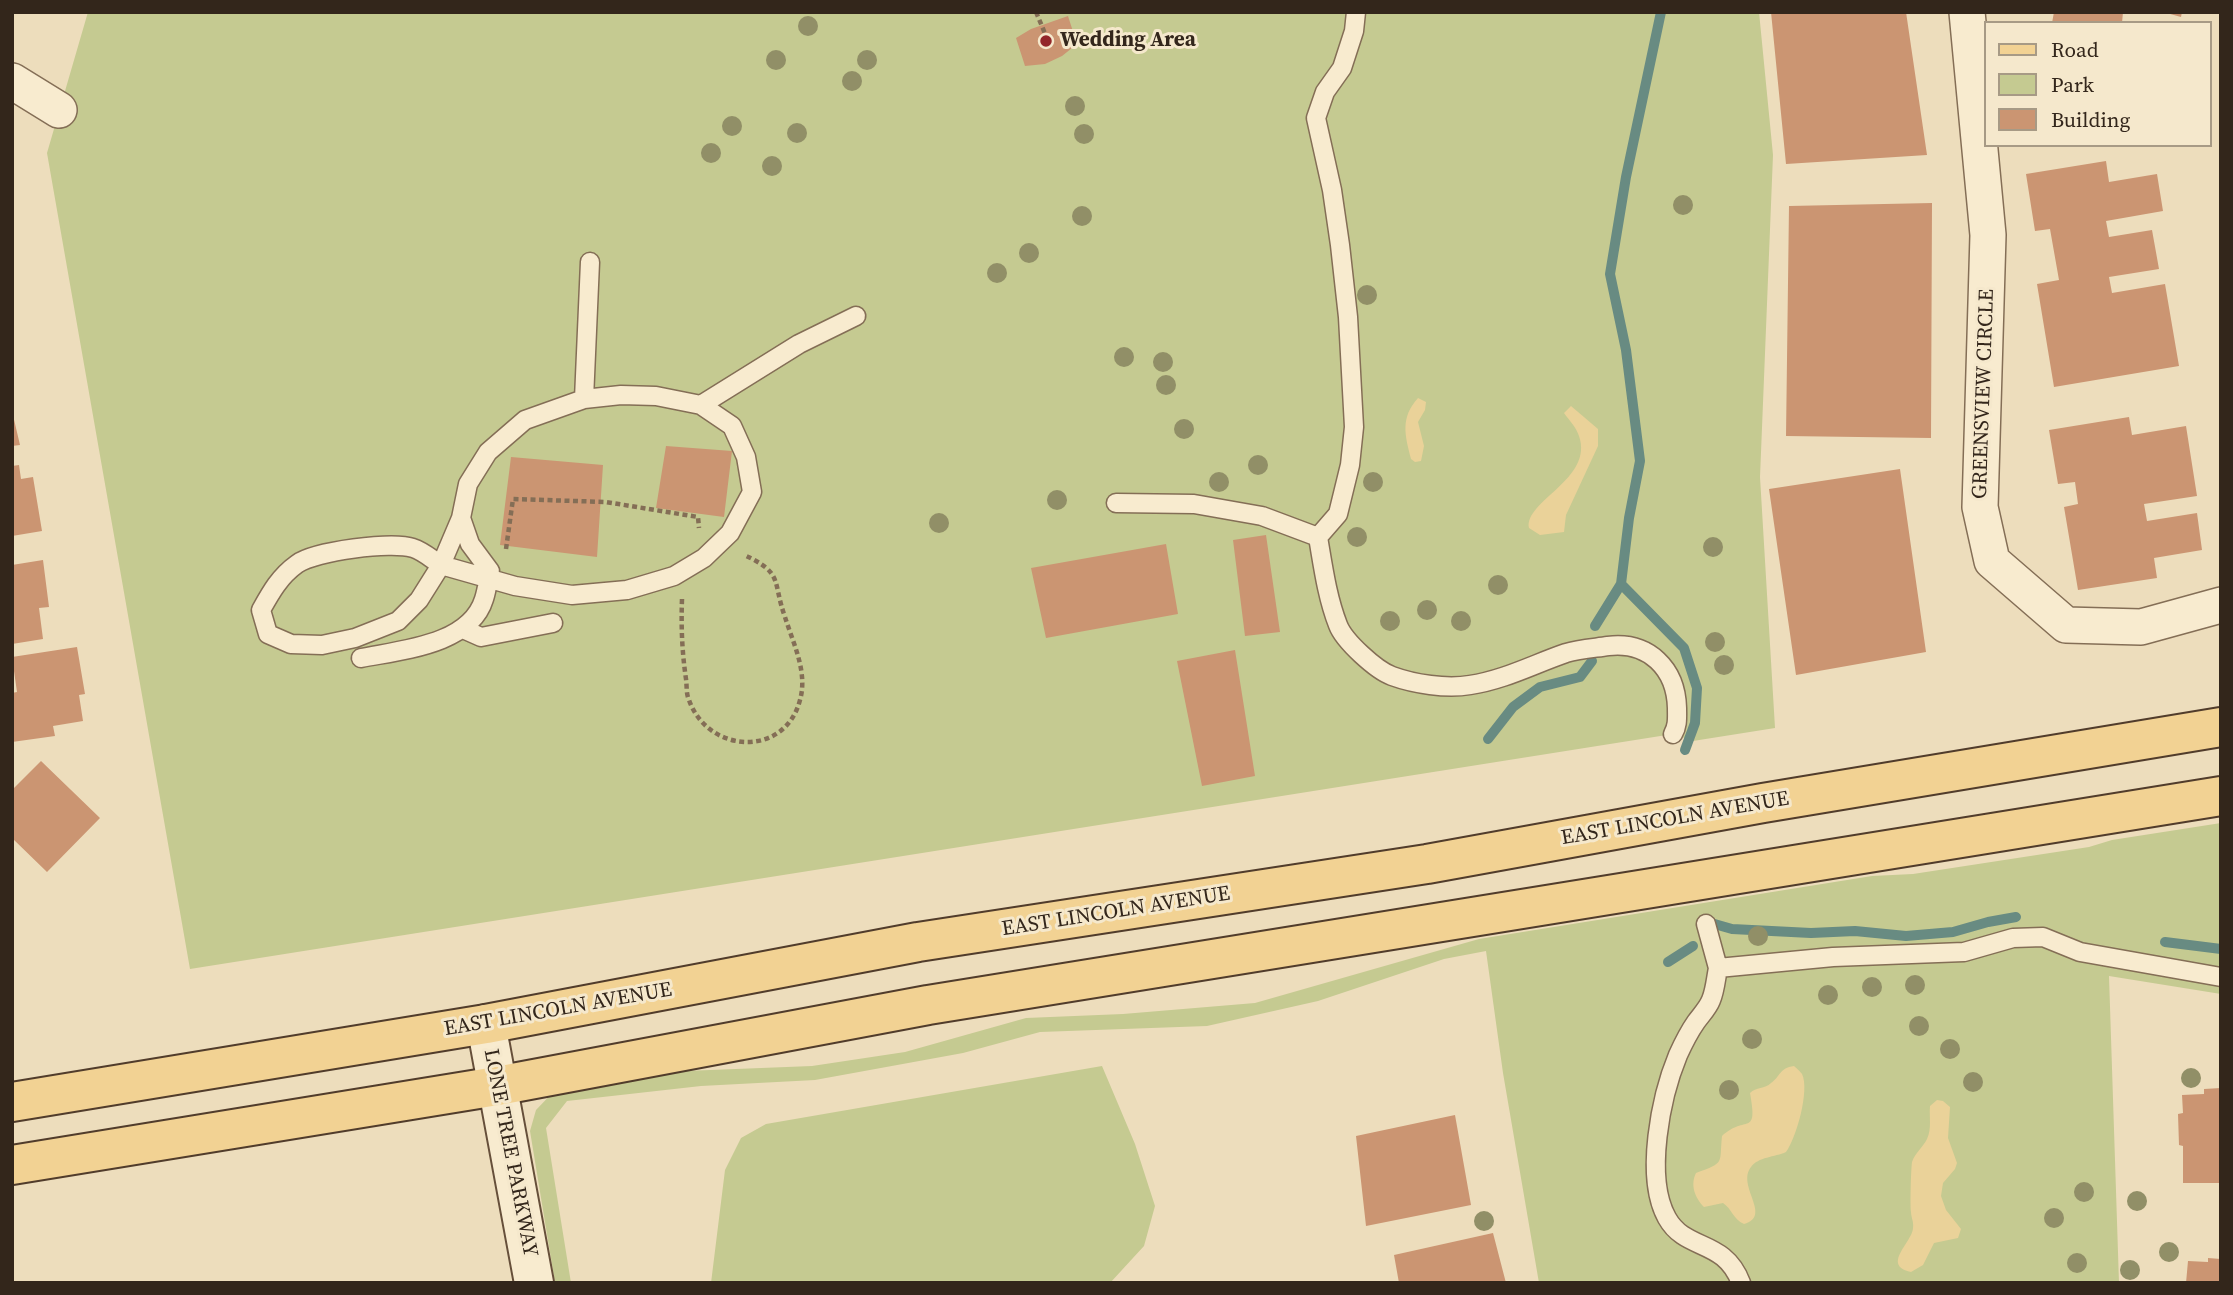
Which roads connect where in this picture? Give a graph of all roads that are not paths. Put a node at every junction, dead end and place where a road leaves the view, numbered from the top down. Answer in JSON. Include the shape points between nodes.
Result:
{"nodes":[{"id":1,"x":1356,"y":12,"type":"edge"},
{"id":2,"x":1967,"y":12,"type":"edge"},
{"id":3,"x":12,"y":81,"type":"edge"},
{"id":4,"x":60,"y":110,"type":"dead end"},
{"id":5,"x":590,"y":262,"type":"dead end"},
{"id":6,"x":856,"y":316,"type":"dead end"},
{"id":7,"x":584,"y":399,"type":"junction"},
{"id":8,"x":701,"y":405,"type":"junction"},
{"id":9,"x":1116,"y":503,"type":"dead end"},
{"id":10,"x":461,"y":518,"type":"junction"},
{"id":11,"x":1318,"y":537,"type":"junction"},
{"id":12,"x":441,"y":565,"type":"junction"},
{"id":13,"x":488,"y":578,"type":"junction"},
{"id":14,"x":2221,"y":605,"type":"edge"},
{"id":15,"x":553,"y":623,"type":"dead end"},
{"id":16,"x":463,"y":629,"type":"junction"},
{"id":17,"x":361,"y":658,"type":"dead end"},
{"id":18,"x":2221,"y":727,"type":"edge"},
{"id":19,"x":1673,"y":734,"type":"dead end"},
{"id":20,"x":2221,"y":796,"type":"edge"},
{"id":21,"x":1706,"y":924,"type":"dead end"},
{"id":22,"x":1718,"y":968,"type":"junction"},
{"id":23,"x":2221,"y":977,"type":"edge"},
{"id":24,"x":486,"y":1024,"type":"junction"},
{"id":25,"x":497,"y":1086,"type":"junction"},
{"id":26,"x":12,"y":1102,"type":"edge"},
{"id":27,"x":12,"y":1165,"type":"edge"},
{"id":28,"x":534,"y":1283,"type":"edge"},
{"id":29,"x":1741,"y":1283,"type":"edge"}],
"edges":[{"from":1,"to":11,"type":"lane","via":[[1342,68],[1325,92],[1316,118],[1340,245],[1354,427],[1338,513]]},
{"from":2,"to":14,"type":"street","name":"GREENSVIEW CIRCLE","via":[[1988,235],[1980,507],[1992,561],[2066,625],[2141,627]]},
{"from":3,"to":4,"type":"street"},
{"from":5,"to":7,"type":"lane"},
{"from":6,"to":8,"type":"lane","via":[[799,344]]},
{"from":7,"to":8,"type":"lane","via":[[656,396]]},
{"from":7,"to":10,"type":"lane","via":[[525,419],[488,452],[468,484]]},
{"from":8,"to":13,"type":"lane","via":[[732,426],[746,457],[752,492],[730,533],[704,558],[674,576],[626,590],[572,595]]},
{"from":9,"to":11,"type":"lane","via":[[1194,504],[1262,516]]},
{"from":10,"to":12,"type":"lane"},
{"from":10,"to":13,"type":"lane","via":[[470,544],[490,571]]},
{"from":11,"to":19,"type":"lane","via":[[1339,628],[1354,648],[1390,675],[1436,686],[1469,686],[1569,652],[1613,645],[1648,651],[1664,666],[1677,693],[1678,726]]},
{"from":12,"to":12,"type":"lane","via":[[419,600],[398,621],[376,630],[322,645],[291,644],[268,634],[261,610],[278,579],[300,562],[386,545],[414,548]]},
{"from":12,"to":13,"type":"lane"},
{"from":13,"to":16,"type":"lane","via":[[484,601]]},
{"from":15,"to":16,"type":"lane","via":[[481,636]]},
{"from":16,"to":17,"type":"lane","via":[[434,643]]},
{"from":18,"to":24,"type":"main road","name":"EAST LINCOLN AVENUE","via":[[1427,864],[918,942]]},
{"from":20,"to":25,"type":"main road","via":[[928,1005]]},
{"from":21,"to":22,"type":"lane"},
{"from":22,"to":23,"type":"lane","via":[[1833,957],[1964,952],[2013,938],[2043,937],[2080,952]]},
{"from":22,"to":29,"type":"lane","via":[[1711,1000],[1692,1027],[1667,1084],[1660,1121],[1658,1191],[1674,1229],[1723,1254]]},
{"from":24,"to":25,"type":"street","name":"LONE TREE PARKWAY"},
{"from":24,"to":26,"type":"main road","name":"EAST LINCOLN AVENUE"},
{"from":25,"to":27,"type":"main road"},
{"from":25,"to":28,"type":"street","name":"LONE TREE PARKWAY"}]}
